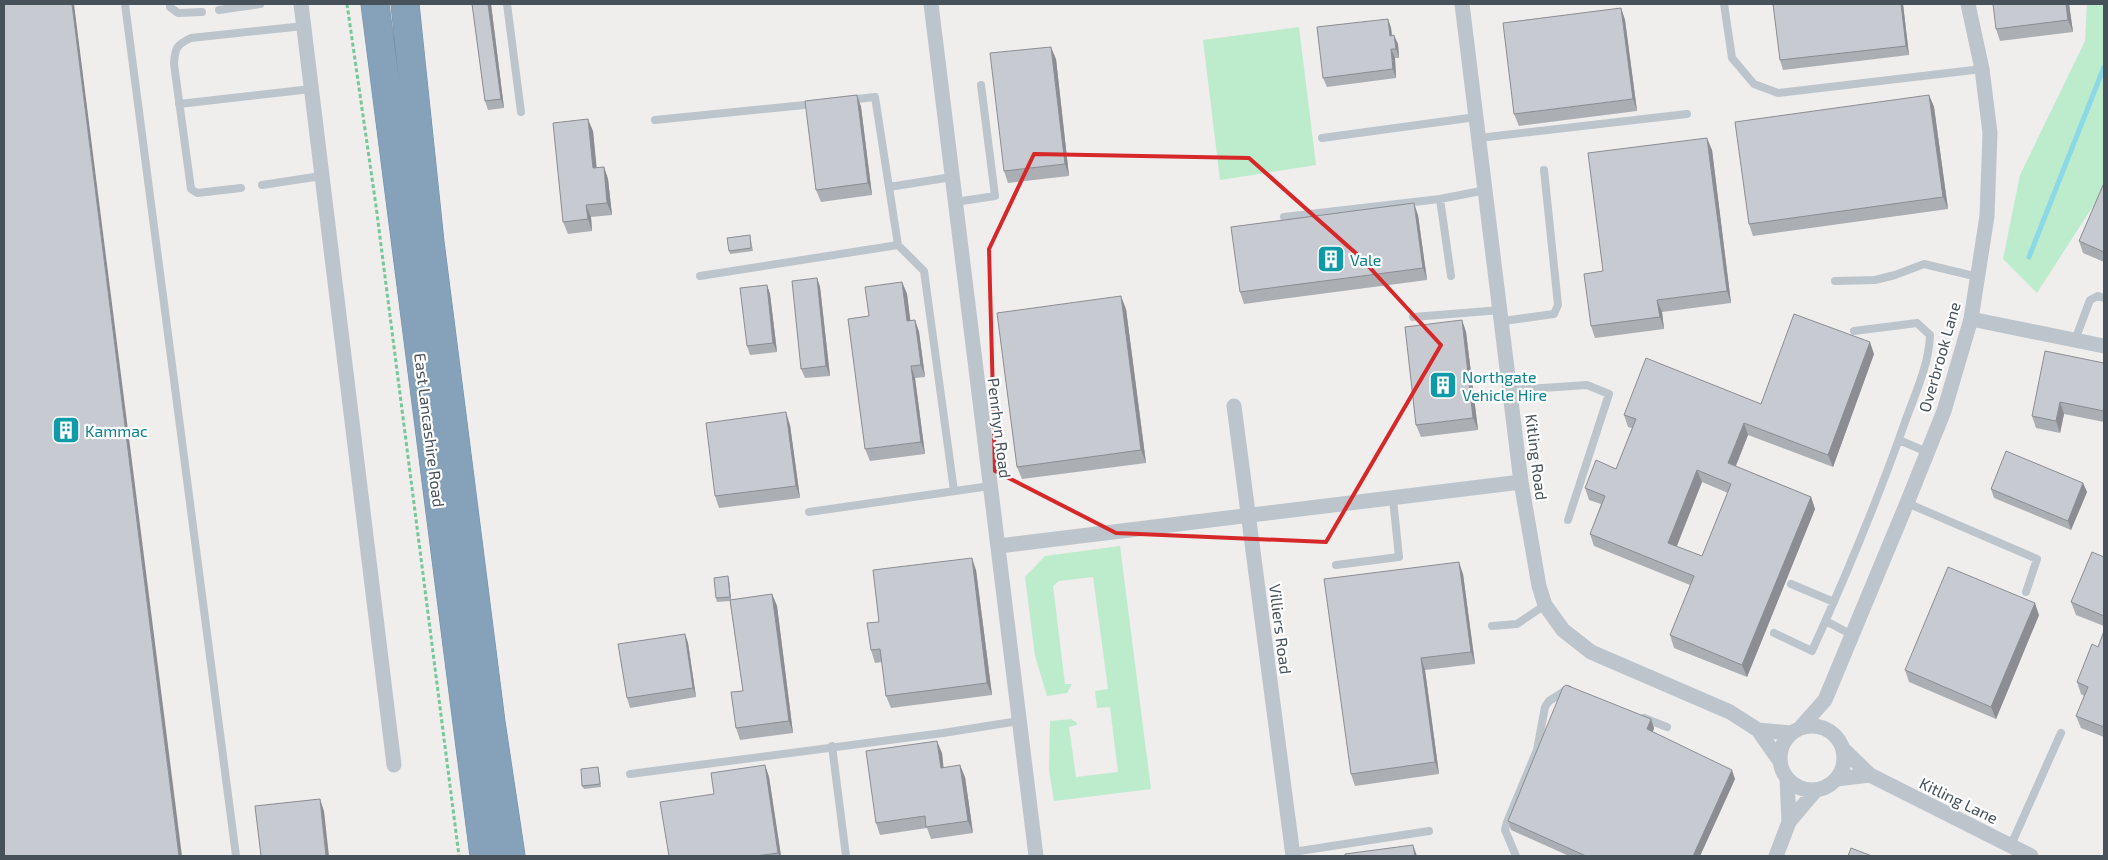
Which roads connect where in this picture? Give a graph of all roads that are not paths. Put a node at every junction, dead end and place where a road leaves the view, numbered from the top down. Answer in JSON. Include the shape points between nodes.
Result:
{"nodes":[{"id":1,"x":125,"y":4,"type":"edge"},
{"id":2,"x":170,"y":4,"type":"edge"},
{"id":3,"x":260,"y":4,"type":"edge"},
{"id":4,"x":301,"y":4,"type":"edge"},
{"id":5,"x":375,"y":4,"type":"edge"},
{"id":6,"x":405,"y":4,"type":"edge"},
{"id":7,"x":507,"y":4,"type":"edge"},
{"id":8,"x":931,"y":4,"type":"edge"},
{"id":9,"x":1462,"y":4,"type":"edge"},
{"id":10,"x":1724,"y":4,"type":"edge"},
{"id":11,"x":1968,"y":4,"type":"edge"},
{"id":12,"x":219,"y":10,"type":"dead end"},
{"id":13,"x":202,"y":12,"type":"dead end"},
{"id":14,"x":304,"y":26,"type":"junction"},
{"id":15,"x":1982,"y":69,"type":"junction"},
{"id":16,"x":981,"y":85,"type":"dead end"},
{"id":17,"x":311,"y":89,"type":"junction"},
{"id":18,"x":836,"y":101,"type":"edge"},
{"id":19,"x":827,"y":102,"type":"edge"},
{"id":20,"x":179,"y":104,"type":"junction"},
{"id":21,"x":521,"y":112,"type":"dead end"},
{"id":22,"x":1688,"y":114,"type":"dead end"},
{"id":23,"x":1476,"y":117,"type":"junction"},
{"id":24,"x":656,"y":120,"type":"dead end"},
{"id":25,"x":1322,"y":138,"type":"dead end"},
{"id":26,"x":1479,"y":138,"type":"junction"},
{"id":27,"x":1544,"y":170,"type":"dead end"},
{"id":28,"x":322,"y":176,"type":"junction"},
{"id":29,"x":952,"y":177,"type":"junction"},
{"id":30,"x":262,"y":185,"type":"dead end"},
{"id":31,"x":889,"y":187,"type":"junction"},
{"id":32,"x":241,"y":188,"type":"dead end"},
{"id":33,"x":1486,"y":190,"type":"junction"},
{"id":34,"x":1440,"y":199,"type":"junction"},
{"id":35,"x":954,"y":202,"type":"junction"},
{"id":36,"x":1284,"y":217,"type":"dead end"},
{"id":37,"x":898,"y":245,"type":"junction"},
{"id":38,"x":700,"y":276,"type":"dead end"},
{"id":39,"x":1451,"y":276,"type":"dead end"},
{"id":40,"x":1978,"y":277,"type":"junction"},
{"id":41,"x":1835,"y":281,"type":"dead end"},
{"id":42,"x":2104,"y":298,"type":"edge"},
{"id":43,"x":1502,"y":315,"type":"junction"},
{"id":44,"x":1413,"y":317,"type":"dead end"},
{"id":45,"x":1971,"y":319,"type":"junction"},
{"id":46,"x":1854,"y":331,"type":"dead end"},
{"id":47,"x":2075,"y":340,"type":"junction"},
{"id":48,"x":2104,"y":346,"type":"edge"},
{"id":49,"x":1511,"y":390,"type":"junction"},
{"id":50,"x":1234,"y":406,"type":"dead end"},
{"id":51,"x":1898,"y":440,"type":"junction"},
{"id":52,"x":1927,"y":452,"type":"junction"},
{"id":53,"x":1521,"y":482,"type":"junction"},
{"id":54,"x":990,"y":486,"type":"junction"},
{"id":55,"x":954,"y":492,"type":"junction"},
{"id":56,"x":1392,"y":499,"type":"junction"},
{"id":57,"x":1907,"y":503,"type":"junction"},
{"id":58,"x":809,"y":512,"type":"dead end"},
{"id":59,"x":1249,"y":515,"type":"junction"},
{"id":60,"x":1568,"y":520,"type":"dead end"},
{"id":61,"x":998,"y":546,"type":"junction"},
{"id":62,"x":1336,"y":565,"type":"dead end"},
{"id":63,"x":1791,"y":584,"type":"dead end"},
{"id":64,"x":2026,"y":592,"type":"dead end"},
{"id":65,"x":1834,"y":602,"type":"junction"},
{"id":66,"x":1545,"y":605,"type":"junction"},
{"id":67,"x":1826,"y":621,"type":"junction"},
{"id":68,"x":1492,"y":626,"type":"dead end"},
{"id":69,"x":1774,"y":634,"type":"dead end"},
{"id":70,"x":1852,"y":635,"type":"junction"},
{"id":71,"x":1574,"y":689,"type":"edge"},
{"id":72,"x":1825,"y":700,"type":"junction"},
{"id":73,"x":1632,"y":713,"type":"edge"},
{"id":74,"x":1019,"y":721,"type":"junction"},
{"id":75,"x":1667,"y":727,"type":"dead end"},
{"id":76,"x":1758,"y":730,"type":"junction"},
{"id":77,"x":1796,"y":730,"type":"junction"},
{"id":78,"x":1832,"y":733,"type":"junction"},
{"id":79,"x":2061,"y":733,"type":"dead end"},
{"id":80,"x":832,"y":746,"type":"junction"},
{"id":81,"x":1843,"y":749,"type":"junction"},
{"id":82,"x":1779,"y":760,"type":"junction"},
{"id":83,"x":394,"y":765,"type":"dead end"},
{"id":84,"x":630,"y":774,"type":"dead end"},
{"id":85,"x":1870,"y":775,"type":"junction"},
{"id":86,"x":1836,"y":779,"type":"junction"},
{"id":87,"x":1787,"y":780,"type":"junction"},
{"id":88,"x":1816,"y":790,"type":"junction"},
{"id":89,"x":1789,"y":822,"type":"junction"},
{"id":90,"x":1430,"y":830,"type":"dead end"},
{"id":91,"x":2011,"y":845,"type":"junction"},
{"id":92,"x":1293,"y":854,"type":"edge"},
{"id":93,"x":236,"y":856,"type":"edge"},
{"id":94,"x":484,"y":856,"type":"edge"},
{"id":95,"x":511,"y":856,"type":"edge"},
{"id":96,"x":846,"y":856,"type":"edge"},
{"id":97,"x":1036,"y":856,"type":"edge"},
{"id":98,"x":1516,"y":856,"type":"edge"},
{"id":99,"x":1776,"y":856,"type":"edge"},
{"id":100,"x":2031,"y":856,"type":"edge"}],
"edges":[{"from":1,"to":93,"type":"lane"},
{"from":2,"to":13,"type":"lane","via":[[178,14]]},
{"from":3,"to":12,"type":"lane"},
{"from":4,"to":14,"type":"street"},
{"from":5,"to":94,"type":"highway","name":"East Lancashire Road"},
{"from":6,"to":95,"type":"highway","name":"East Lancashire Road","via":[[432,262]]},
{"from":7,"to":21,"type":"lane"},
{"from":8,"to":29,"type":"street","name":"Penrhyn Road"},
{"from":9,"to":23,"type":"street","name":"Kitling Road"},
{"from":10,"to":15,"type":"lane","via":[[1732,58],[1754,84],[1778,93]]},
{"from":11,"to":15,"type":"street","name":"Overbrook Lane"},
{"from":14,"to":17,"type":"street"},
{"from":14,"to":20,"type":"lane","via":[[191,38],[181,43],[175,51],[174,64]]},
{"from":15,"to":40,"type":"street","name":"Overbrook Lane","via":[[1990,133],[1987,216]]},
{"from":16,"to":35,"type":"lane","via":[[995,196]]},
{"from":17,"to":20,"type":"lane"},
{"from":17,"to":28,"type":"street"},
{"from":18,"to":31,"type":"lane","via":[[875,97]]},
{"from":19,"to":24,"type":"lane"},
{"from":20,"to":32,"type":"lane","via":[[191,189],[198,193]]},
{"from":22,"to":26,"type":"lane"},
{"from":23,"to":25,"type":"lane"},
{"from":23,"to":26,"type":"street","name":"Kitling Road"},
{"from":26,"to":33,"type":"street","name":"Kitling Road"},
{"from":27,"to":43,"type":"lane","via":[[1558,306],[1554,314]]},
{"from":28,"to":30,"type":"lane"},
{"from":28,"to":83,"type":"street"},
{"from":29,"to":31,"type":"lane"},
{"from":29,"to":35,"type":"street","name":"Penrhyn Road"},
{"from":31,"to":37,"type":"lane"},
{"from":33,"to":34,"type":"lane"},
{"from":33,"to":43,"type":"street","name":"Kitling Road"},
{"from":34,"to":36,"type":"lane"},
{"from":34,"to":39,"type":"lane"},
{"from":35,"to":54,"type":"street","name":"Penrhyn Road"},
{"from":37,"to":38,"type":"lane"},
{"from":37,"to":55,"type":"lane","via":[[924,271]]},
{"from":40,"to":41,"type":"lane","via":[[1924,264],[1875,280]]},
{"from":40,"to":45,"type":"street","name":"Overbrook Lane"},
{"from":42,"to":47,"type":"lane","via":[[2098,296],[2090,300]]},
{"from":43,"to":44,"type":"lane"},
{"from":43,"to":49,"type":"street","name":"Kitling Road"},
{"from":45,"to":47,"type":"street"},
{"from":45,"to":52,"type":"street","name":"Overbrook Lane","via":[[1944,411]]},
{"from":46,"to":51,"type":"lane","via":[[1917,323],[1930,335],[1929,353]]},
{"from":47,"to":48,"type":"street"},
{"from":49,"to":53,"type":"street","name":"Kitling Road"},
{"from":49,"to":60,"type":"lane","via":[[1587,385],[1610,394]]},
{"from":50,"to":59,"type":"street","name":"Villiers Road"},
{"from":51,"to":52,"type":"lane"},
{"from":51,"to":65,"type":"lane"},
{"from":52,"to":57,"type":"street","name":"Overbrook Lane"},
{"from":53,"to":56,"type":"street"},
{"from":53,"to":66,"type":"street","name":"Kitling Road"},
{"from":54,"to":55,"type":"lane"},
{"from":54,"to":61,"type":"street","name":"Penrhyn Road"},
{"from":55,"to":58,"type":"lane"},
{"from":56,"to":59,"type":"street"},
{"from":56,"to":62,"type":"lane","via":[[1399,557]]},
{"from":57,"to":64,"type":"lane","via":[[2037,559]]},
{"from":57,"to":70,"type":"street","name":"Overbrook Lane"},
{"from":59,"to":61,"type":"street"},
{"from":59,"to":92,"type":"street","name":"Villiers Road"},
{"from":61,"to":74,"type":"street","name":"Penrhyn Road"},
{"from":63,"to":65,"type":"lane"},
{"from":65,"to":67,"type":"lane"},
{"from":66,"to":68,"type":"lane","via":[[1517,624]]},
{"from":66,"to":76,"type":"street","name":"Kitling Road","via":[[1563,630],[1591,652],[1730,712]]},
{"from":67,"to":69,"type":"lane","via":[[1812,651]]},
{"from":67,"to":70,"type":"lane"},
{"from":70,"to":72,"type":"street","name":"Overbrook Lane"},
{"from":71,"to":98,"type":"lane","via":[[1558,694],[1545,707],[1537,750],[1507,822],[1506,830]]},
{"from":72,"to":77,"type":"street","name":"Overbrook Lane"},
{"from":72,"to":78,"type":"street"},
{"from":73,"to":75,"type":"lane"},
{"from":74,"to":80,"type":"lane"},
{"from":74,"to":97,"type":"street","name":"Penrhyn Road"},
{"from":76,"to":77,"type":"street","name":"Kitling Road"},
{"from":76,"to":82,"type":"street","name":"Kitling Road"},
{"from":77,"to":78,"type":"street","via":[[1812,726]]},
{"from":77,"to":82,"type":"street","via":[[1785,740]]},
{"from":78,"to":81,"type":"street"},
{"from":79,"to":91,"type":"lane"},
{"from":80,"to":84,"type":"lane"},
{"from":80,"to":96,"type":"lane"},
{"from":81,"to":85,"type":"street","name":"Kitling Lane"},
{"from":81,"to":86,"type":"street","via":[[1842,770]]},
{"from":82,"to":87,"type":"street"},
{"from":85,"to":86,"type":"street"},
{"from":85,"to":91,"type":"street","name":"Kitling Lane"},
{"from":86,"to":88,"type":"street"},
{"from":87,"to":88,"type":"street","via":[[1805,790]]},
{"from":87,"to":89,"type":"street"},
{"from":88,"to":89,"type":"street"},
{"from":89,"to":99,"type":"street"},
{"from":90,"to":92,"type":"lane"},
{"from":91,"to":100,"type":"street","name":"Kitling Lane"}]}
